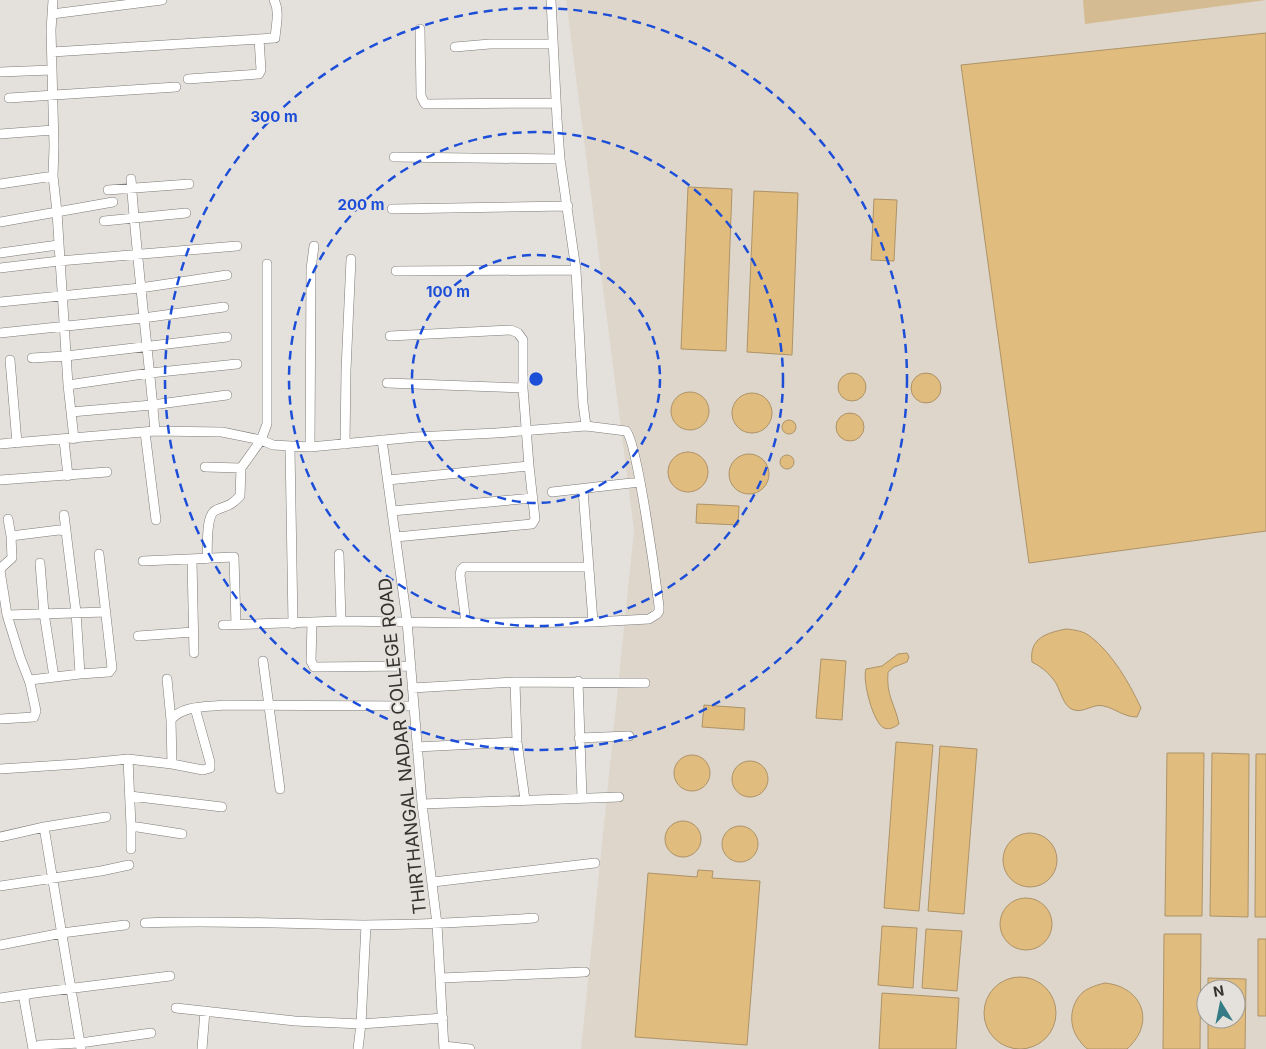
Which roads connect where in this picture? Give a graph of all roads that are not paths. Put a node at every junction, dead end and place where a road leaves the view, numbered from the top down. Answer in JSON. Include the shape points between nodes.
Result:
{"nodes":[{"id":1,"x":53,"y":0,"type":"edge"},
{"id":2,"x":162,"y":0,"type":"edge"},
{"id":3,"x":274,"y":0,"type":"edge"},
{"id":4,"x":551,"y":0,"type":"edge"},
{"id":5,"x":52,"y":14,"type":"junction"},
{"id":6,"x":420,"y":29,"type":"dead end"},
{"id":7,"x":259,"y":39,"type":"junction"},
{"id":8,"x":553,"y":44,"type":"junction"},
{"id":9,"x":455,"y":47,"type":"dead end"},
{"id":10,"x":52,"y":52,"type":"junction"},
{"id":11,"x":52,"y":70,"type":"junction"},
{"id":12,"x":0,"y":72,"type":"edge"},
{"id":13,"x":188,"y":79,"type":"dead end"},
{"id":14,"x":176,"y":87,"type":"dead end"},
{"id":15,"x":53,"y":95,"type":"junction"},
{"id":16,"x":9,"y":98,"type":"dead end"},
{"id":17,"x":556,"y":103,"type":"junction"},
{"id":18,"x":53,"y":130,"type":"junction"},
{"id":19,"x":0,"y":134,"type":"edge"},
{"id":20,"x":394,"y":157,"type":"dead end"},
{"id":21,"x":560,"y":158,"type":"junction"},
{"id":22,"x":53,"y":176,"type":"junction"},
{"id":23,"x":131,"y":183,"type":"junction"},
{"id":24,"x":0,"y":184,"type":"edge"},
{"id":25,"x":189,"y":184,"type":"dead end"},
{"id":26,"x":108,"y":190,"type":"dead end"},
{"id":27,"x":113,"y":202,"type":"dead end"},
{"id":28,"x":568,"y":206,"type":"junction"},
{"id":29,"x":392,"y":209,"type":"dead end"},
{"id":30,"x":57,"y":212,"type":"junction"},
{"id":31,"x":186,"y":213,"type":"dead end"},
{"id":32,"x":134,"y":218,"type":"junction"},
{"id":33,"x":104,"y":221,"type":"dead end"},
{"id":34,"x":0,"y":222,"type":"edge"},
{"id":35,"x":58,"y":245,"type":"junction"},
{"id":36,"x":237,"y":246,"type":"dead end"},
{"id":37,"x":314,"y":246,"type":"dead end"},
{"id":38,"x":0,"y":253,"type":"edge"},
{"id":39,"x":136,"y":255,"type":"junction"},
{"id":40,"x":351,"y":259,"type":"dead end"},
{"id":41,"x":59,"y":261,"type":"junction"},
{"id":42,"x":267,"y":264,"type":"dead end"},
{"id":43,"x":0,"y":268,"type":"edge"},
{"id":44,"x":576,"y":270,"type":"junction"},
{"id":45,"x":396,"y":271,"type":"dead end"},
{"id":46,"x":227,"y":275,"type":"dead end"},
{"id":47,"x":140,"y":288,"type":"junction"},
{"id":48,"x":61,"y":295,"type":"junction"},
{"id":49,"x":0,"y":302,"type":"edge"},
{"id":50,"x":224,"y":307,"type":"dead end"},
{"id":51,"x":143,"y":318,"type":"junction"},
{"id":52,"x":64,"y":326,"type":"junction"},
{"id":53,"x":0,"y":333,"type":"edge"},
{"id":54,"x":390,"y":336,"type":"dead end"},
{"id":55,"x":227,"y":337,"type":"dead end"},
{"id":56,"x":147,"y":346,"type":"junction"},
{"id":57,"x":66,"y":356,"type":"junction"},
{"id":58,"x":32,"y":358,"type":"dead end"},
{"id":59,"x":10,"y":360,"type":"dead end"},
{"id":60,"x":237,"y":364,"type":"dead end"},
{"id":61,"x":150,"y":373,"type":"junction"},
{"id":62,"x":387,"y":383,"type":"dead end"},
{"id":63,"x":68,"y":384,"type":"junction"},
{"id":64,"x":523,"y":388,"type":"junction"},
{"id":65,"x":227,"y":395,"type":"dead end"},
{"id":66,"x":152,"y":405,"type":"junction"},
{"id":67,"x":71,"y":412,"type":"junction"},
{"id":68,"x":586,"y":426,"type":"junction"},
{"id":69,"x":526,"y":431,"type":"junction"},
{"id":70,"x":150,"y":432,"type":"junction"},
{"id":71,"x":74,"y":439,"type":"junction"},
{"id":72,"x":64,"y":440,"type":"junction"},
{"id":73,"x":261,"y":440,"type":"junction"},
{"id":74,"x":382,"y":440,"type":"junction"},
{"id":75,"x":18,"y":443,"type":"junction"},
{"id":76,"x":0,"y":444,"type":"edge"},
{"id":77,"x":345,"y":444,"type":"junction"},
{"id":78,"x":290,"y":447,"type":"junction"},
{"id":79,"x":310,"y":447,"type":"junction"},
{"id":80,"x":206,"y":466,"type":"dead end"},
{"id":81,"x":530,"y":466,"type":"junction"},
{"id":82,"x":240,"y":468,"type":"junction"},
{"id":83,"x":107,"y":472,"type":"dead end"},
{"id":84,"x":68,"y":476,"type":"junction"},
{"id":85,"x":0,"y":480,"type":"edge"},
{"id":86,"x":388,"y":480,"type":"junction"},
{"id":87,"x":640,"y":482,"type":"junction"},
{"id":88,"x":582,"y":490,"type":"junction"},
{"id":89,"x":552,"y":492,"type":"dead end"},
{"id":90,"x":533,"y":498,"type":"junction"},
{"id":91,"x":392,"y":511,"type":"junction"},
{"id":92,"x":64,"y":516,"type":"dead end"},
{"id":93,"x":8,"y":518,"type":"dead end"},
{"id":94,"x":156,"y":520,"type":"dead end"},
{"id":95,"x":66,"y":531,"type":"junction"},
{"id":96,"x":11,"y":536,"type":"junction"},
{"id":97,"x":396,"y":537,"type":"junction"},
{"id":98,"x":99,"y":554,"type":"dead end"},
{"id":99,"x":339,"y":554,"type":"dead end"},
{"id":100,"x":207,"y":559,"type":"junction"},
{"id":101,"x":192,"y":560,"type":"junction"},
{"id":102,"x":143,"y":561,"type":"dead end"},
{"id":103,"x":40,"y":563,"type":"dead end"},
{"id":104,"x":588,"y":567,"type":"junction"},
{"id":105,"x":1,"y":589,"type":"edge"},
{"id":106,"x":76,"y":612,"type":"junction"},
{"id":107,"x":106,"y":612,"type":"junction"},
{"id":108,"x":44,"y":613,"type":"junction"},
{"id":109,"x":8,"y":615,"type":"junction"},
{"id":110,"x":341,"y":621,"type":"junction"},
{"id":111,"x":407,"y":621,"type":"junction"},
{"id":112,"x":312,"y":622,"type":"junction"},
{"id":113,"x":593,"y":622,"type":"junction"},
{"id":114,"x":466,"y":623,"type":"junction"},
{"id":115,"x":236,"y":624,"type":"junction"},
{"id":116,"x":293,"y":624,"type":"junction"},
{"id":117,"x":224,"y":625,"type":"dead end"},
{"id":118,"x":193,"y":632,"type":"junction"},
{"id":119,"x":138,"y":636,"type":"dead end"},
{"id":120,"x":194,"y":653,"type":"dead end"},
{"id":121,"x":263,"y":661,"type":"dead end"},
{"id":122,"x":411,"y":666,"type":"junction"},
{"id":123,"x":80,"y":674,"type":"junction"},
{"id":124,"x":54,"y":677,"type":"junction"},
{"id":125,"x":167,"y":679,"type":"dead end"},
{"id":126,"x":30,"y":680,"type":"junction"},
{"id":127,"x":578,"y":681,"type":"junction"},
{"id":128,"x":515,"y":682,"type":"junction"},
{"id":129,"x":644,"y":682,"type":"dead end"},
{"id":130,"x":412,"y":688,"type":"junction"},
{"id":131,"x":269,"y":706,"type":"junction"},
{"id":132,"x":413,"y":706,"type":"junction"},
{"id":133,"x":195,"y":708,"type":"junction"},
{"id":134,"x":0,"y":719,"type":"edge"},
{"id":135,"x":171,"y":720,"type":"junction"},
{"id":136,"x":629,"y":736,"type":"dead end"},
{"id":137,"x":579,"y":738,"type":"junction"},
{"id":138,"x":517,"y":742,"type":"junction"},
{"id":139,"x":417,"y":747,"type":"junction"},
{"id":140,"x":128,"y":759,"type":"junction"},
{"id":141,"x":172,"y":764,"type":"junction"},
{"id":142,"x":0,"y":768,"type":"edge"},
{"id":143,"x":280,"y":789,"type":"dead end"},
{"id":144,"x":130,"y":796,"type":"junction"},
{"id":145,"x":619,"y":797,"type":"dead end"},
{"id":146,"x":582,"y":798,"type":"junction"},
{"id":147,"x":524,"y":800,"type":"junction"},
{"id":148,"x":422,"y":804,"type":"junction"},
{"id":149,"x":222,"y":807,"type":"dead end"},
{"id":150,"x":106,"y":817,"type":"dead end"},
{"id":151,"x":132,"y":826,"type":"junction"},
{"id":152,"x":44,"y":827,"type":"junction"},
{"id":153,"x":182,"y":834,"type":"dead end"},
{"id":154,"x":0,"y":837,"type":"edge"},
{"id":155,"x":131,"y":849,"type":"dead end"},
{"id":156,"x":595,"y":863,"type":"dead end"},
{"id":157,"x":129,"y":865,"type":"dead end"},
{"id":158,"x":52,"y":878,"type":"junction"},
{"id":159,"x":432,"y":882,"type":"junction"},
{"id":160,"x":0,"y":886,"type":"edge"},
{"id":161,"x":534,"y":918,"type":"dead end"},
{"id":162,"x":145,"y":923,"type":"dead end"},
{"id":163,"x":437,"y":924,"type":"junction"},
{"id":164,"x":125,"y":925,"type":"dead end"},
{"id":165,"x":366,"y":925,"type":"junction"},
{"id":166,"x":62,"y":933,"type":"junction"},
{"id":167,"x":0,"y":945,"type":"edge"},
{"id":168,"x":585,"y":972,"type":"dead end"},
{"id":169,"x":170,"y":976,"type":"dead end"},
{"id":170,"x":441,"y":978,"type":"junction"},
{"id":171,"x":72,"y":989,"type":"junction"},
{"id":172,"x":26,"y":994,"type":"junction"},
{"id":173,"x":0,"y":998,"type":"edge"},
{"id":174,"x":176,"y":1008,"type":"dead end"},
{"id":175,"x":205,"y":1011,"type":"junction"},
{"id":176,"x":443,"y":1018,"type":"junction"},
{"id":177,"x":361,"y":1024,"type":"junction"},
{"id":178,"x":151,"y":1032,"type":"dead end"},
{"id":179,"x":81,"y":1046,"type":"edge"},
{"id":180,"x":444,"y":1048,"type":"edge"},
{"id":181,"x":33,"y":1049,"type":"edge"},
{"id":182,"x":202,"y":1049,"type":"edge"},
{"id":183,"x":358,"y":1049,"type":"edge"},
{"id":184,"x":470,"y":1049,"type":"edge"}],
"edges":[{"from":1,"to":5,"type":"street"},
{"from":2,"to":5,"type":"street"},
{"from":3,"to":7,"type":"street","via":[[277,14],[275,38]]},
{"from":4,"to":8,"type":"street"},
{"from":5,"to":10,"type":"street"},
{"from":6,"to":17,"type":"street","via":[[421,96],[425,104]]},
{"from":7,"to":10,"type":"street"},
{"from":7,"to":13,"type":"street","via":[[259,74]]},
{"from":8,"to":9,"type":"street"},
{"from":8,"to":17,"type":"street"},
{"from":10,"to":11,"type":"street"},
{"from":11,"to":12,"type":"street"},
{"from":11,"to":15,"type":"street"},
{"from":14,"to":15,"type":"street"},
{"from":15,"to":16,"type":"street"},
{"from":15,"to":18,"type":"street"},
{"from":17,"to":21,"type":"street"},
{"from":18,"to":19,"type":"street"},
{"from":18,"to":22,"type":"street"},
{"from":20,"to":21,"type":"street"},
{"from":21,"to":28,"type":"street"},
{"from":22,"to":24,"type":"street"},
{"from":22,"to":30,"type":"street"},
{"from":23,"to":25,"type":"street"},
{"from":23,"to":26,"type":"street"},
{"from":23,"to":32,"type":"street"},
{"from":27,"to":30,"type":"street"},
{"from":28,"to":29,"type":"street"},
{"from":28,"to":44,"type":"street"},
{"from":30,"to":34,"type":"street"},
{"from":30,"to":35,"type":"street"},
{"from":31,"to":32,"type":"street"},
{"from":32,"to":33,"type":"street"},
{"from":32,"to":39,"type":"street"},
{"from":35,"to":38,"type":"street"},
{"from":35,"to":41,"type":"street"},
{"from":36,"to":39,"type":"street"},
{"from":37,"to":79,"type":"street","via":[[311,269]]},
{"from":39,"to":41,"type":"street"},
{"from":39,"to":47,"type":"street"},
{"from":40,"to":77,"type":"street"},
{"from":41,"to":43,"type":"street"},
{"from":41,"to":48,"type":"street"},
{"from":42,"to":73,"type":"street","via":[[266,424]]},
{"from":44,"to":45,"type":"street"},
{"from":44,"to":68,"type":"street"},
{"from":46,"to":47,"type":"street"},
{"from":47,"to":48,"type":"street"},
{"from":47,"to":51,"type":"street"},
{"from":48,"to":49,"type":"street"},
{"from":48,"to":52,"type":"street"},
{"from":50,"to":51,"type":"street"},
{"from":51,"to":52,"type":"street"},
{"from":51,"to":56,"type":"street"},
{"from":52,"to":53,"type":"street"},
{"from":52,"to":57,"type":"street"},
{"from":54,"to":64,"type":"street","via":[[515,331],[522,340]]},
{"from":55,"to":56,"type":"street"},
{"from":56,"to":57,"type":"street"},
{"from":56,"to":61,"type":"street"},
{"from":57,"to":58,"type":"street"},
{"from":57,"to":63,"type":"street"},
{"from":59,"to":75,"type":"street"},
{"from":60,"to":61,"type":"street"},
{"from":61,"to":63,"type":"street"},
{"from":61,"to":66,"type":"street"},
{"from":62,"to":64,"type":"street"},
{"from":63,"to":67,"type":"street"},
{"from":64,"to":69,"type":"street"},
{"from":65,"to":66,"type":"street"},
{"from":66,"to":67,"type":"street"},
{"from":66,"to":70,"type":"street"},
{"from":67,"to":71,"type":"street"},
{"from":68,"to":69,"type":"street"},
{"from":68,"to":87,"type":"street","via":[[629,434]]},
{"from":69,"to":74,"type":"street"},
{"from":69,"to":81,"type":"street"},
{"from":70,"to":71,"type":"street"},
{"from":70,"to":73,"type":"street","via":[[222,432]]},
{"from":70,"to":94,"type":"street"},
{"from":71,"to":72,"type":"street"},
{"from":72,"to":75,"type":"street"},
{"from":72,"to":84,"type":"street"},
{"from":73,"to":78,"type":"street"},
{"from":73,"to":82,"type":"street"},
{"from":74,"to":77,"type":"street"},
{"from":74,"to":86,"type":"street","name":"THIRTHANGAL NADAR COLLEGE ROAD"},
{"from":75,"to":76,"type":"street"},
{"from":77,"to":79,"type":"street"},
{"from":78,"to":79,"type":"street"},
{"from":78,"to":116,"type":"street"},
{"from":80,"to":82,"type":"street"},
{"from":81,"to":86,"type":"street"},
{"from":81,"to":90,"type":"street"},
{"from":82,"to":100,"type":"street","via":[[240,496],[231,506],[211,514]]},
{"from":83,"to":84,"type":"street"},
{"from":84,"to":85,"type":"street"},
{"from":86,"to":91,"type":"street","name":"THIRTHANGAL NADAR COLLEGE ROAD"},
{"from":87,"to":88,"type":"street"},
{"from":87,"to":113,"type":"street","via":[[659,611],[649,618]]},
{"from":88,"to":89,"type":"street"},
{"from":88,"to":104,"type":"street"},
{"from":90,"to":91,"type":"street"},
{"from":90,"to":97,"type":"street","via":[[535,519],[529,525]]},
{"from":91,"to":97,"type":"street","name":"THIRTHANGAL NADAR COLLEGE ROAD"},
{"from":92,"to":95,"type":"street"},
{"from":93,"to":96,"type":"street"},
{"from":95,"to":96,"type":"street"},
{"from":95,"to":106,"type":"street"},
{"from":96,"to":105,"type":"street","via":[[12,558],[0,571]]},
{"from":97,"to":111,"type":"street","name":"THIRTHANGAL NADAR COLLEGE ROAD"},
{"from":98,"to":107,"type":"street"},
{"from":99,"to":110,"type":"street"},
{"from":100,"to":101,"type":"street"},
{"from":100,"to":115,"type":"street","via":[[234,557]]},
{"from":101,"to":102,"type":"street"},
{"from":101,"to":118,"type":"street"},
{"from":103,"to":108,"type":"street"},
{"from":104,"to":113,"type":"street"},
{"from":104,"to":114,"type":"street","via":[[464,567],[460,575]]},
{"from":105,"to":109,"type":"street"},
{"from":106,"to":107,"type":"street"},
{"from":106,"to":108,"type":"street"},
{"from":106,"to":123,"type":"street"},
{"from":107,"to":123,"type":"street","via":[[112,668],[109,672]]},
{"from":108,"to":109,"type":"street"},
{"from":108,"to":124,"type":"street"},
{"from":109,"to":126,"type":"street"},
{"from":110,"to":111,"type":"street"},
{"from":110,"to":112,"type":"street"},
{"from":111,"to":114,"type":"street"},
{"from":111,"to":122,"type":"street","name":"THIRTHANGAL NADAR COLLEGE ROAD"},
{"from":112,"to":116,"type":"street"},
{"from":112,"to":122,"type":"street","via":[[311,661],[314,667]]},
{"from":113,"to":114,"type":"street"},
{"from":115,"to":116,"type":"street"},
{"from":115,"to":117,"type":"street"},
{"from":118,"to":119,"type":"street"},
{"from":118,"to":120,"type":"street"},
{"from":121,"to":131,"type":"street"},
{"from":122,"to":130,"type":"street","name":"THIRTHANGAL NADAR COLLEGE ROAD"},
{"from":123,"to":124,"type":"street"},
{"from":124,"to":126,"type":"street"},
{"from":125,"to":135,"type":"street"},
{"from":126,"to":134,"type":"street","via":[[36,711],[34,717]]},
{"from":127,"to":128,"type":"street"},
{"from":127,"to":129,"type":"street"},
{"from":127,"to":137,"type":"street"},
{"from":128,"to":130,"type":"street"},
{"from":128,"to":138,"type":"street"},
{"from":130,"to":132,"type":"street","name":"THIRTHANGAL NADAR COLLEGE ROAD"},
{"from":131,"to":132,"type":"street"},
{"from":131,"to":133,"type":"street"},
{"from":131,"to":143,"type":"street"},
{"from":132,"to":139,"type":"street","name":"THIRTHANGAL NADAR COLLEGE ROAD"},
{"from":133,"to":135,"type":"street","via":[[175,715]]},
{"from":133,"to":141,"type":"street","via":[[210,768],[203,770]]},
{"from":135,"to":141,"type":"street"},
{"from":136,"to":137,"type":"street"},
{"from":137,"to":146,"type":"street"},
{"from":138,"to":139,"type":"street"},
{"from":138,"to":147,"type":"street"},
{"from":139,"to":148,"type":"street","name":"THIRTHANGAL NADAR COLLEGE ROAD"},
{"from":140,"to":141,"type":"street"},
{"from":140,"to":142,"type":"street"},
{"from":140,"to":144,"type":"street"},
{"from":144,"to":149,"type":"street"},
{"from":144,"to":151,"type":"street"},
{"from":145,"to":146,"type":"street"},
{"from":146,"to":147,"type":"street"},
{"from":147,"to":148,"type":"street"},
{"from":148,"to":159,"type":"street","name":"THIRTHANGAL NADAR COLLEGE ROAD"},
{"from":150,"to":152,"type":"street"},
{"from":151,"to":153,"type":"street"},
{"from":151,"to":155,"type":"street"},
{"from":152,"to":154,"type":"street"},
{"from":152,"to":158,"type":"street"},
{"from":156,"to":159,"type":"street"},
{"from":157,"to":158,"type":"street"},
{"from":158,"to":160,"type":"street"},
{"from":158,"to":166,"type":"street"},
{"from":159,"to":163,"type":"street","name":"THIRTHANGAL NADAR COLLEGE ROAD"},
{"from":161,"to":163,"type":"street"},
{"from":162,"to":165,"type":"street"},
{"from":163,"to":165,"type":"street"},
{"from":163,"to":170,"type":"street","name":"THIRTHANGAL NADAR COLLEGE ROAD"},
{"from":164,"to":166,"type":"street"},
{"from":165,"to":177,"type":"street"},
{"from":166,"to":167,"type":"street"},
{"from":166,"to":171,"type":"street"},
{"from":168,"to":170,"type":"street"},
{"from":169,"to":171,"type":"street"},
{"from":170,"to":176,"type":"street","name":"THIRTHANGAL NADAR COLLEGE ROAD"},
{"from":171,"to":172,"type":"street"},
{"from":171,"to":179,"type":"street"},
{"from":172,"to":173,"type":"street"},
{"from":172,"to":181,"type":"street","via":[[24,999]]},
{"from":174,"to":175,"type":"street"},
{"from":175,"to":177,"type":"street"},
{"from":175,"to":182,"type":"street"},
{"from":176,"to":177,"type":"street"},
{"from":176,"to":180,"type":"street","name":"THIRTHANGAL NADAR COLLEGE ROAD"},
{"from":177,"to":183,"type":"street"},
{"from":178,"to":179,"type":"street"},
{"from":179,"to":181,"type":"street","via":[[40,1045]]},
{"from":180,"to":184,"type":"street"}]}
